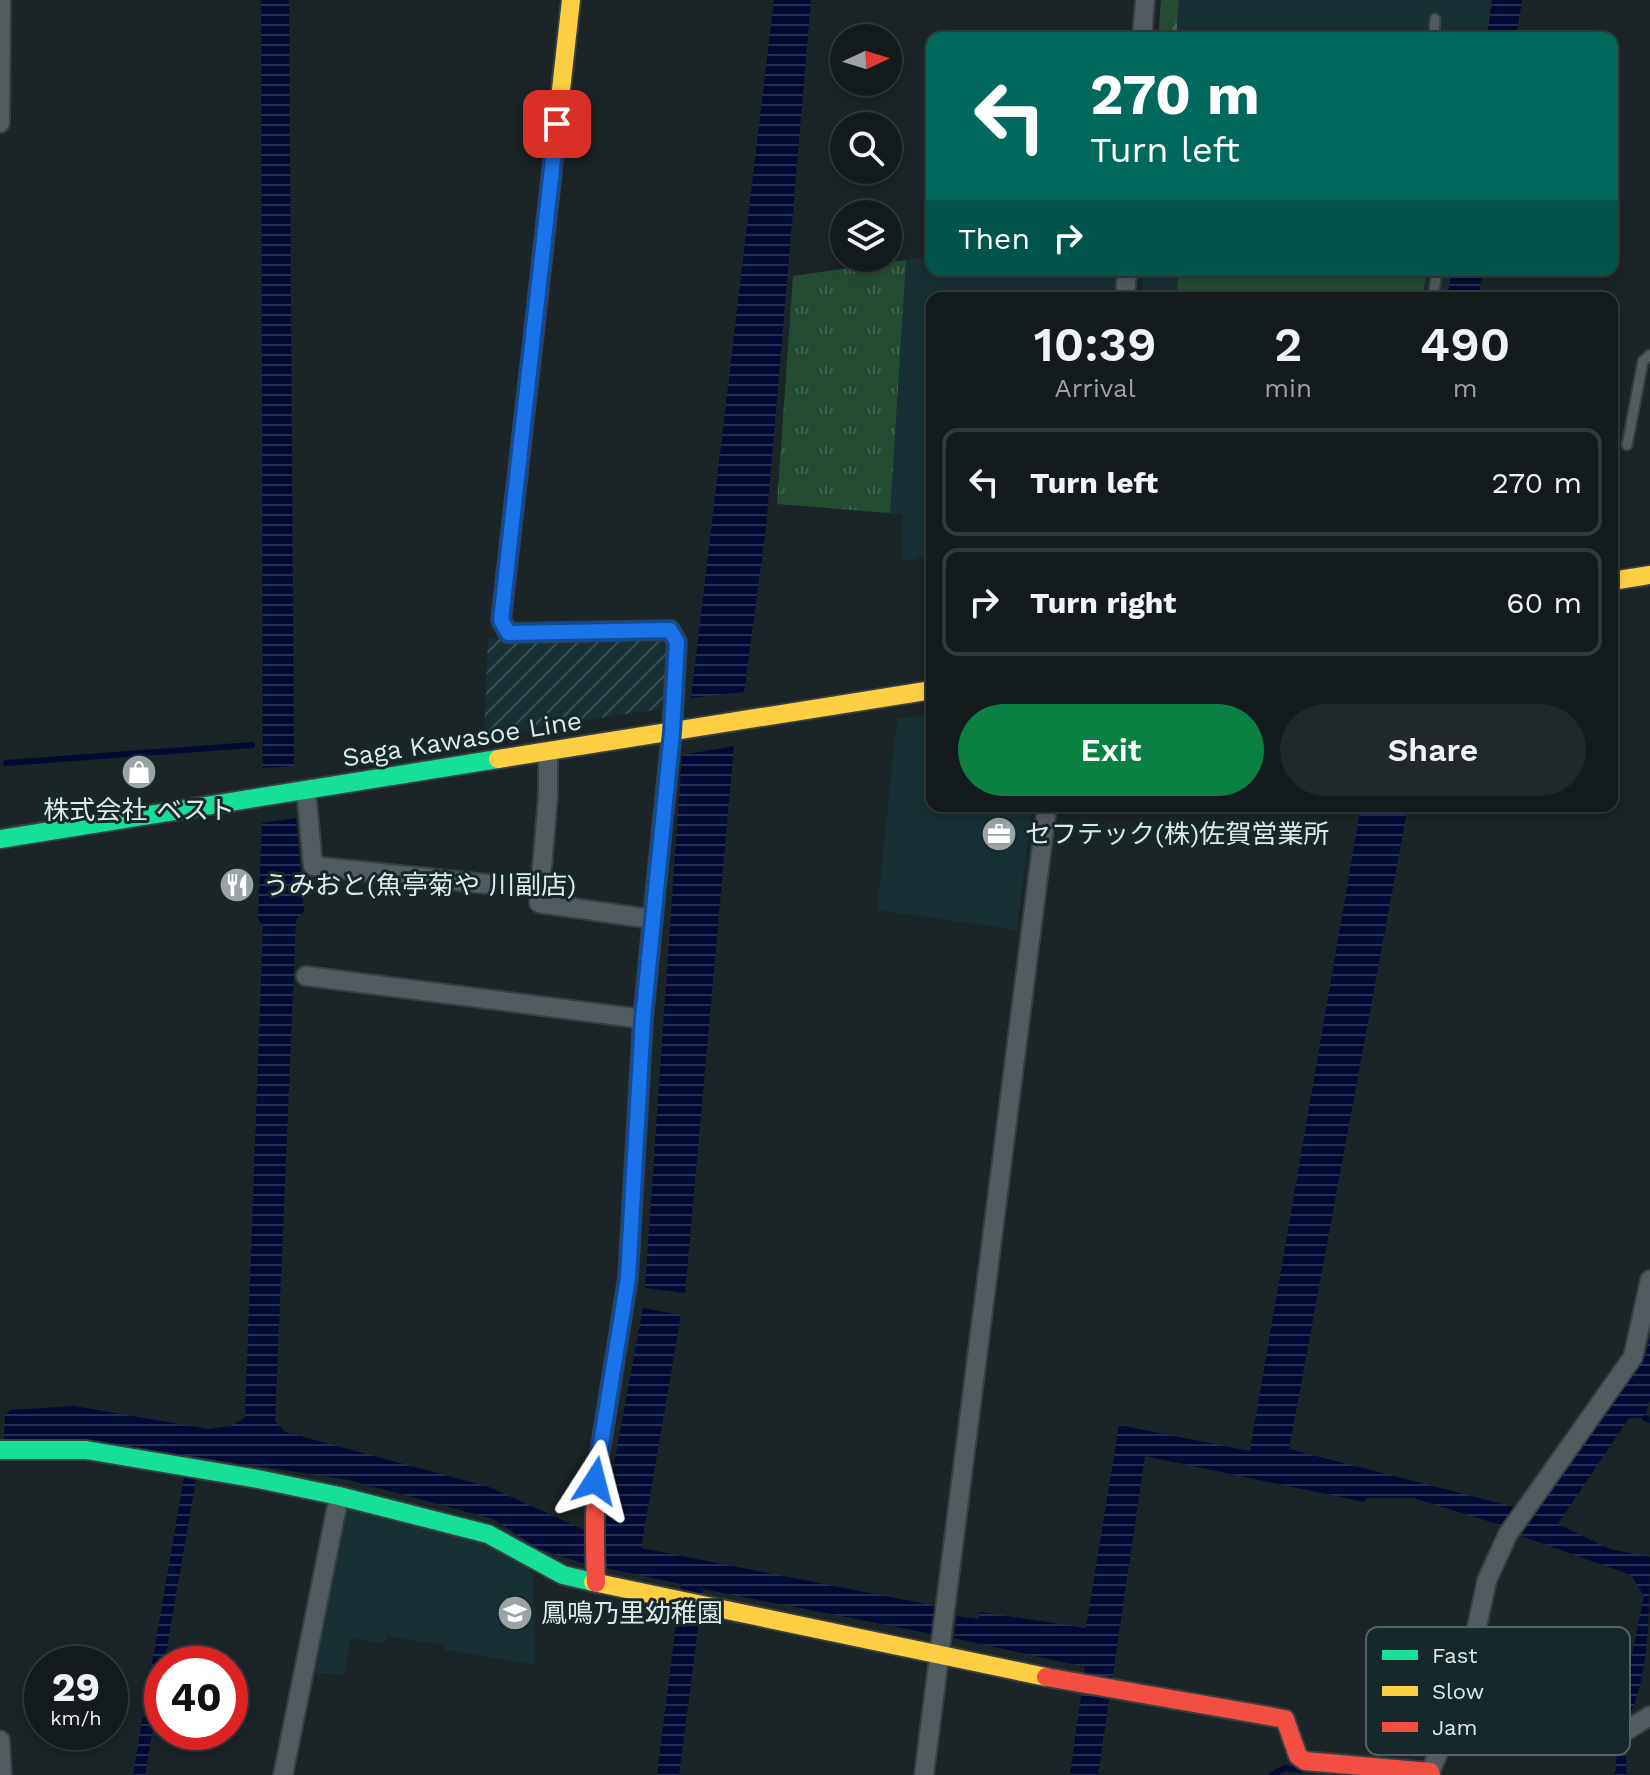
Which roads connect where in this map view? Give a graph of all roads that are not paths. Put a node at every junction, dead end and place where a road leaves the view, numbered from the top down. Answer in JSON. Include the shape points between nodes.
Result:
{"nodes":[{"id":1,"x":1,"y":0,"type":"edge"},
{"id":2,"x":571,"y":0,"type":"edge"},
{"id":3,"x":1145,"y":0,"type":"edge"},
{"id":4,"x":1435,"y":19,"type":"dead end"},
{"id":5,"x":1142,"y":32,"type":"edge"},
{"id":6,"x":1434,"y":32,"type":"edge"},
{"id":7,"x":0,"y":123,"type":"edge"},
{"id":8,"x":1650,"y":355,"type":"edge"},
{"id":9,"x":1627,"y":445,"type":"dead end"},
{"id":10,"x":1650,"y":575,"type":"edge"},
{"id":11,"x":1618,"y":580,"type":"edge"},
{"id":12,"x":926,"y":691,"type":"edge"},
{"id":13,"x":672,"y":732,"type":"junction"},
{"id":14,"x":548,"y":751,"type":"junction"},
{"id":15,"x":306,"y":790,"type":"junction"},
{"id":16,"x":1046,"y":812,"type":"edge"},
{"id":17,"x":0,"y":839,"type":"edge"},
{"id":18,"x":487,"y":884,"type":"dead end"},
{"id":19,"x":651,"y":919,"type":"junction"},
{"id":20,"x":306,"y":976,"type":"dead end"},
{"id":21,"x":643,"y":1019,"type":"junction"},
{"id":22,"x":1650,"y":1280,"type":"edge"},
{"id":23,"x":0,"y":1450,"type":"edge"},
{"id":24,"x":339,"y":1496,"type":"junction"},
{"id":25,"x":596,"y":1583,"type":"junction"},
{"id":26,"x":1477,"y":1627,"type":"edge"},
{"id":27,"x":939,"y":1654,"type":"junction"},
{"id":28,"x":1650,"y":1716,"type":"edge"},
{"id":29,"x":1630,"y":1726,"type":"edge"},
{"id":30,"x":0,"y":1740,"type":"edge"},
{"id":31,"x":1439,"y":1755,"type":"edge"},
{"id":32,"x":1,"y":1768,"type":"edge"},
{"id":33,"x":1431,"y":1774,"type":"edge"},
{"id":34,"x":283,"y":1775,"type":"edge"},
{"id":35,"x":924,"y":1775,"type":"edge"}],
"edges":[{"from":1,"to":7,"type":"street"},
{"from":2,"to":13,"type":"street","via":[[501,620],[508,633],[670,630],[677,642]]},
{"from":3,"to":5,"type":"street"},
{"from":4,"to":6,"type":"lane"},
{"from":8,"to":9,"type":"lane","via":[[1643,361]]},
{"from":10,"to":11,"type":"street"},
{"from":12,"to":13,"type":"street","name":"Saga Kawasoe Line"},
{"from":13,"to":14,"type":"street","name":"Saga Kawasoe Line"},
{"from":13,"to":19,"type":"street"},
{"from":14,"to":15,"type":"street","name":"Saga Kawasoe Line"},
{"from":14,"to":19,"type":"street","via":[[539,903]]},
{"from":15,"to":17,"type":"street","name":"Saga Kawasoe Line"},
{"from":15,"to":18,"type":"street","via":[[313,866]]},
{"from":16,"to":27,"type":"street"},
{"from":19,"to":21,"type":"street"},
{"from":20,"to":21,"type":"street"},
{"from":21,"to":25,"type":"street","via":[[628,1278],[595,1481]]},
{"from":22,"to":26,"type":"street","via":[[1633,1357],[1508,1534],[1487,1580]]},
{"from":23,"to":24,"type":"street","via":[[86,1450]]},
{"from":24,"to":25,"type":"street","via":[[488,1534],[563,1575]]},
{"from":24,"to":34,"type":"street"},
{"from":25,"to":27,"type":"street"},
{"from":27,"to":33,"type":"street","via":[[1285,1719],[1298,1756],[1305,1761]]},
{"from":27,"to":35,"type":"street"},
{"from":28,"to":29,"type":"street"},
{"from":30,"to":32,"type":"street"},
{"from":31,"to":33,"type":"street"}]}
